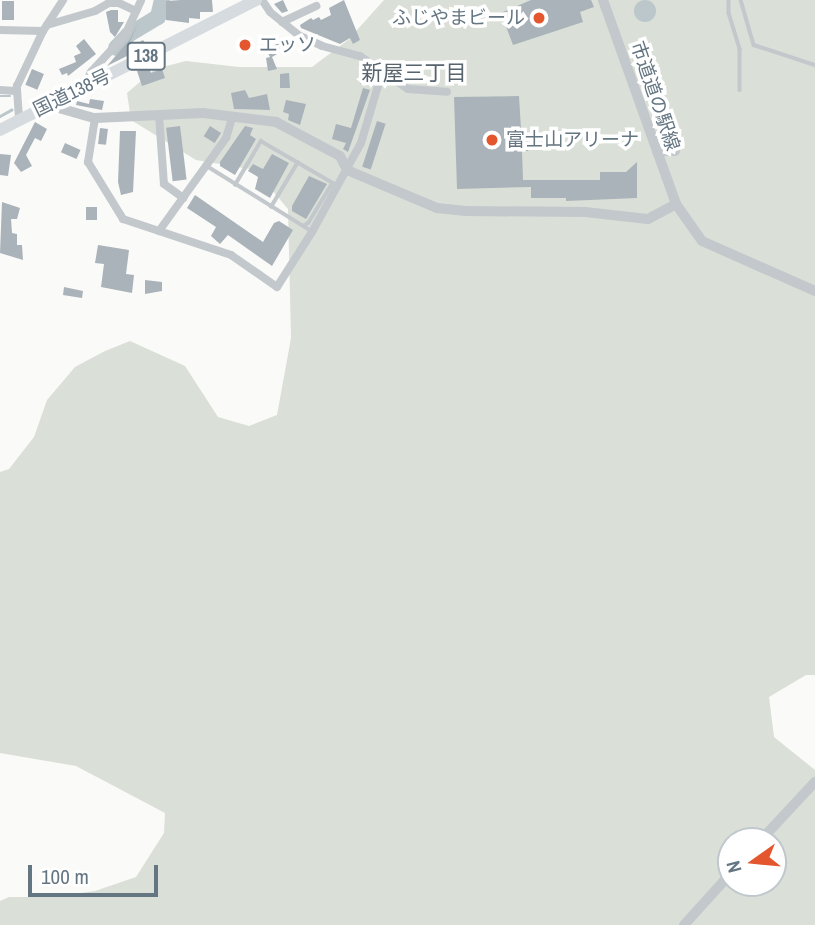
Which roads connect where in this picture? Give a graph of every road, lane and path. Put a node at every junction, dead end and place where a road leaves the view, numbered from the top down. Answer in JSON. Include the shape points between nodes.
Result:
{"nodes":[{"id":1,"x":63,"y":0,"type":"edge"},
{"id":2,"x":141,"y":0,"type":"edge"},
{"id":3,"x":256,"y":0,"type":"edge"},
{"id":4,"x":262,"y":0,"type":"edge"},
{"id":5,"x":603,"y":0,"type":"edge"},
{"id":6,"x":729,"y":0,"type":"edge"},
{"id":7,"x":741,"y":0,"type":"edge"},
{"id":8,"x":317,"y":6,"type":"dead end"},
{"id":9,"x":136,"y":11,"type":"junction"},
{"id":10,"x":282,"y":22,"type":"junction"},
{"id":11,"x":45,"y":28,"type":"junction"},
{"id":12,"x":0,"y":30,"type":"edge"},
{"id":13,"x":815,"y":65,"type":"edge"},
{"id":14,"x":382,"y":72,"type":"junction"},
{"id":15,"x":90,"y":85,"type":"junction"},
{"id":16,"x":0,"y":90,"type":"edge"},
{"id":17,"x":740,"y":90,"type":"dead end"},
{"id":18,"x":15,"y":91,"type":"junction"},
{"id":19,"x":447,"y":92,"type":"dead end"},
{"id":20,"x":52,"y":103,"type":"junction"},
{"id":21,"x":159,"y":116,"type":"junction"},
{"id":22,"x":19,"y":118,"type":"junction"},
{"id":23,"x":95,"y":118,"type":"junction"},
{"id":24,"x":232,"y":118,"type":"junction"},
{"id":25,"x":0,"y":130,"type":"edge"},
{"id":26,"x":657,"y":151,"type":"junction"},
{"id":27,"x":675,"y":151,"type":"dead end"},
{"id":28,"x":298,"y":162,"type":"junction"},
{"id":29,"x":206,"y":166,"type":"junction"},
{"id":30,"x":347,"y":170,"type":"junction"},
{"id":31,"x":235,"y":186,"type":"junction"},
{"id":32,"x":183,"y":198,"type":"junction"},
{"id":33,"x":676,"y":204,"type":"junction"},
{"id":34,"x":271,"y":207,"type":"junction"},
{"id":35,"x":304,"y":226,"type":"junction"},
{"id":36,"x":159,"y":231,"type":"junction"},
{"id":37,"x":312,"y":232,"type":"junction"},
{"id":38,"x":815,"y":291,"type":"edge"},
{"id":39,"x":815,"y":782,"type":"edge"},
{"id":40,"x":773,"y":827,"type":"edge"},
{"id":41,"x":717,"y":888,"type":"edge"},
{"id":42,"x":684,"y":925,"type":"edge"}],
"edges":[{"from":1,"to":11,"type":"street"},
{"from":2,"to":9,"type":"street"},
{"from":3,"to":15,"type":"highway","name":"国道138号","number":"138"},
{"from":4,"to":10,"type":"street"},
{"from":5,"to":26,"type":"street","name":"市道道の駅線"},
{"from":6,"to":17,"type":"lane","via":[[740,49]]},
{"from":7,"to":13,"type":"lane","via":[[754,45]]},
{"from":8,"to":10,"type":"street"},
{"from":9,"to":11,"type":"street","via":[[109,3]]},
{"from":9,"to":15,"type":"street","via":[[125,35],[91,72]]},
{"from":10,"to":14,"type":"street","via":[[321,46],[360,56]]},
{"from":11,"to":12,"type":"street"},
{"from":11,"to":18,"type":"street"},
{"from":14,"to":19,"type":"street","via":[[408,89]]},
{"from":14,"to":30,"type":"street","via":[[371,114]]},
{"from":15,"to":20,"type":"highway","name":"国道138号","number":"138"},
{"from":16,"to":18,"type":"street"},
{"from":18,"to":22,"type":"street"},
{"from":20,"to":22,"type":"highway","name":"国道138号","number":"138"},
{"from":20,"to":23,"type":"street"},
{"from":21,"to":23,"type":"street"},
{"from":21,"to":24,"type":"street","via":[[203,113]]},
{"from":21,"to":32,"type":"street","via":[[164,184]]},
{"from":22,"to":25,"type":"highway","name":"国道138号","number":"138"},
{"from":23,"to":36,"type":"street","via":[[88,162],[123,219]]},
{"from":24,"to":29,"type":"street","via":[[226,138]]},
{"from":24,"to":30,"type":"street","via":[[276,122],[340,156]]},
{"from":26,"to":27,"type":"street"},
{"from":26,"to":33,"type":"street","name":"市道道の駅線"},
{"from":28,"to":31,"type":"lane","via":[[261,141]]},
{"from":28,"to":34,"type":"lane"},
{"from":28,"to":35,"type":"lane","via":[[333,183]]},
{"from":29,"to":31,"type":"lane"},
{"from":29,"to":32,"type":"street"},
{"from":30,"to":33,"type":"street","via":[[418,202],[466,211],[585,212],[648,219]]},
{"from":30,"to":37,"type":"street"},
{"from":31,"to":34,"type":"lane"},
{"from":32,"to":36,"type":"street"},
{"from":33,"to":38,"type":"street","name":"市道道の駅線","via":[[702,241]]},
{"from":34,"to":35,"type":"lane"},
{"from":35,"to":37,"type":"lane"},
{"from":36,"to":37,"type":"street","via":[[231,255],[277,287]]},
{"from":39,"to":40,"type":"street"},
{"from":41,"to":42,"type":"street"}]}
